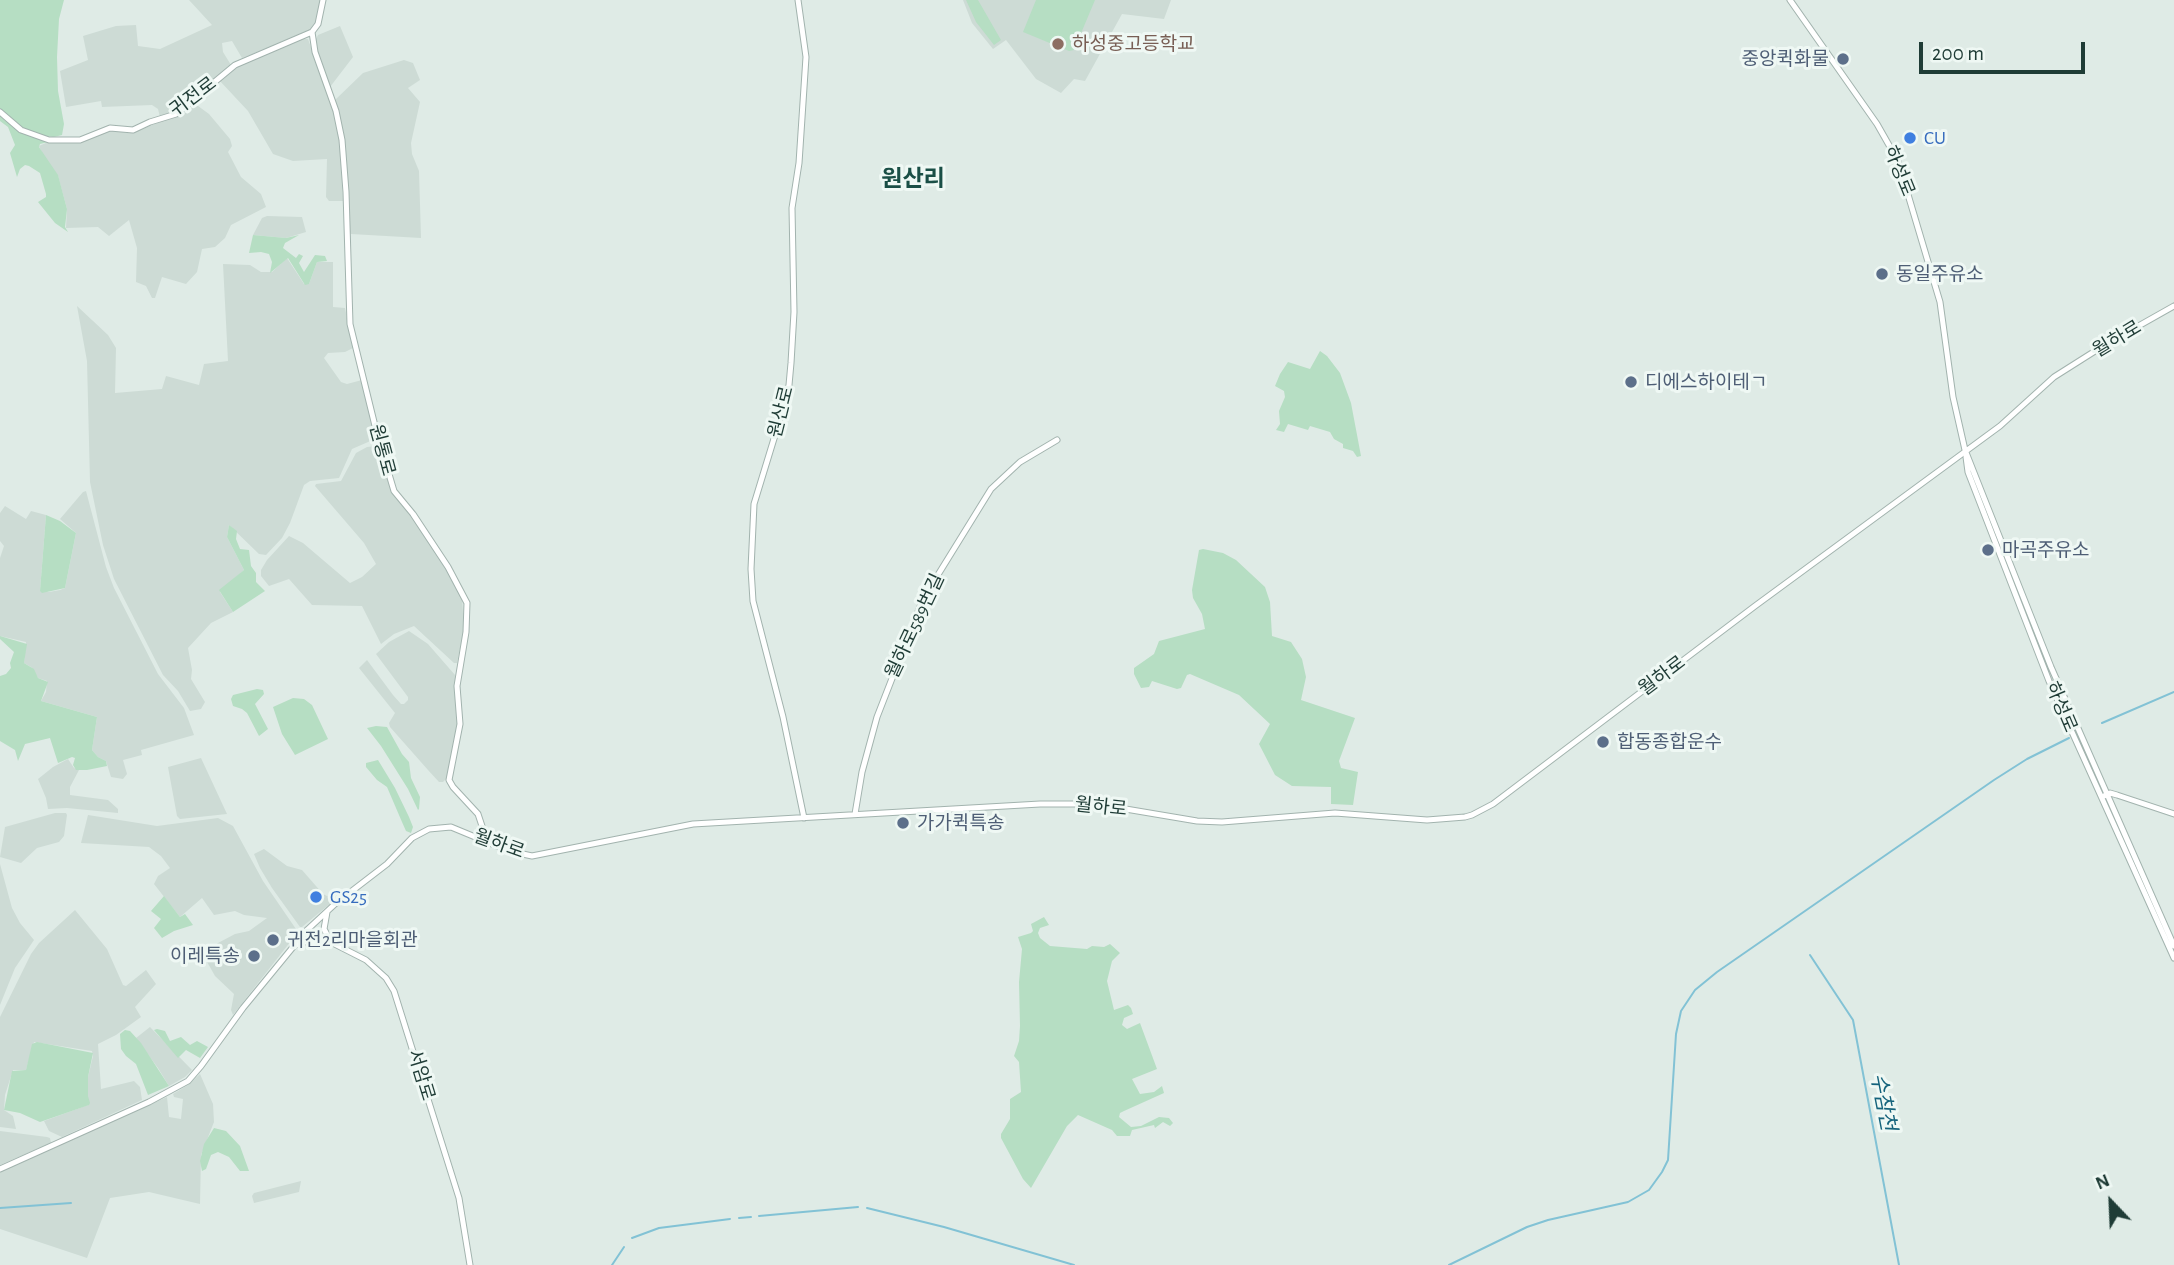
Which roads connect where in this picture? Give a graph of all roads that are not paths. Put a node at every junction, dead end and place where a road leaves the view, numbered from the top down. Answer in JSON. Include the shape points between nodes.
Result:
{"nodes":[{"id":1,"x":323,"y":0,"type":"edge"},
{"id":2,"x":798,"y":0,"type":"edge"},
{"id":3,"x":1790,"y":0,"type":"edge"},
{"id":4,"x":312,"y":32,"type":"junction"},
{"id":5,"x":0,"y":112,"type":"edge"},
{"id":6,"x":2174,"y":306,"type":"edge"},
{"id":7,"x":1057,"y":440,"type":"dead end"},
{"id":8,"x":1965,"y":450,"type":"junction"},
{"id":9,"x":2103,"y":796,"type":"junction"},
{"id":10,"x":855,"y":814,"type":"junction"},
{"id":11,"x":2174,"y":814,"type":"edge"},
{"id":12,"x":804,"y":818,"type":"junction"},
{"id":13,"x":479,"y":838,"type":"junction"},
{"id":14,"x":328,"y":911,"type":"junction"},
{"id":15,"x":307,"y":930,"type":"junction"},
{"id":16,"x":331,"y":942,"type":"junction"},
{"id":17,"x":292,"y":946,"type":"junction"},
{"id":18,"x":2174,"y":946,"type":"edge"},
{"id":19,"x":2174,"y":958,"type":"edge"},
{"id":20,"x":0,"y":1168,"type":"edge"},
{"id":21,"x":472,"y":1264,"type":"edge"}],
"edges":[{"from":1,"to":4,"type":"street"},
{"from":2,"to":12,"type":"street","name":"원산로","via":[[806,57],[792,208],[791,363],[789,385],[754,504],[751,553],[754,601]]},
{"from":3,"to":8,"type":"street","name":"하성로","via":[[1877,124],[1903,173],[1940,302]]},
{"from":4,"to":5,"type":"street","name":"귀전로","via":[[235,65],[176,114],[129,131],[110,128],[80,140],[49,139],[29,134]]},
{"from":4,"to":13,"type":"street","name":"원통로","via":[[342,140],[350,324],[377,434],[394,491],[448,567],[467,603],[457,686],[460,724],[449,780],[478,814]]},
{"from":6,"to":8,"type":"street","name":"월하로","via":[[2054,377],[2000,426]]},
{"from":7,"to":10,"type":"street","name":"월하로589번길","via":[[1020,462],[991,489],[923,599],[877,717]]},
{"from":8,"to":9,"type":"street","name":"하성로"},
{"from":8,"to":10,"type":"street","name":"월하로","via":[[1502,797],[1465,817],[1427,820],[1335,813],[1209,822],[1079,803]]},
{"from":9,"to":11,"type":"street","via":[[2117,795]]},
{"from":9,"to":18,"type":"street","name":"하성로"},
{"from":9,"to":19,"type":"street","name":"하성로"},
{"from":10,"to":12,"type":"street","name":"월하로"},
{"from":12,"to":13,"type":"street","name":"월하로","via":[[690,824],[532,856]]},
{"from":13,"to":14,"type":"street","name":"월하로","via":[[451,827],[424,830]]},
{"from":14,"to":15,"type":"street","name":"월하로"},
{"from":14,"to":16,"type":"street","via":[[324,924]]},
{"from":15,"to":16,"type":"street","name":"서암로"},
{"from":15,"to":17,"type":"street","name":"월하로"},
{"from":16,"to":17,"type":"street"},
{"from":16,"to":21,"type":"street","name":"서암로","via":[[366,960],[394,991],[459,1198]]},
{"from":17,"to":20,"type":"street","name":"월하로","via":[[187,1081]]}]}
